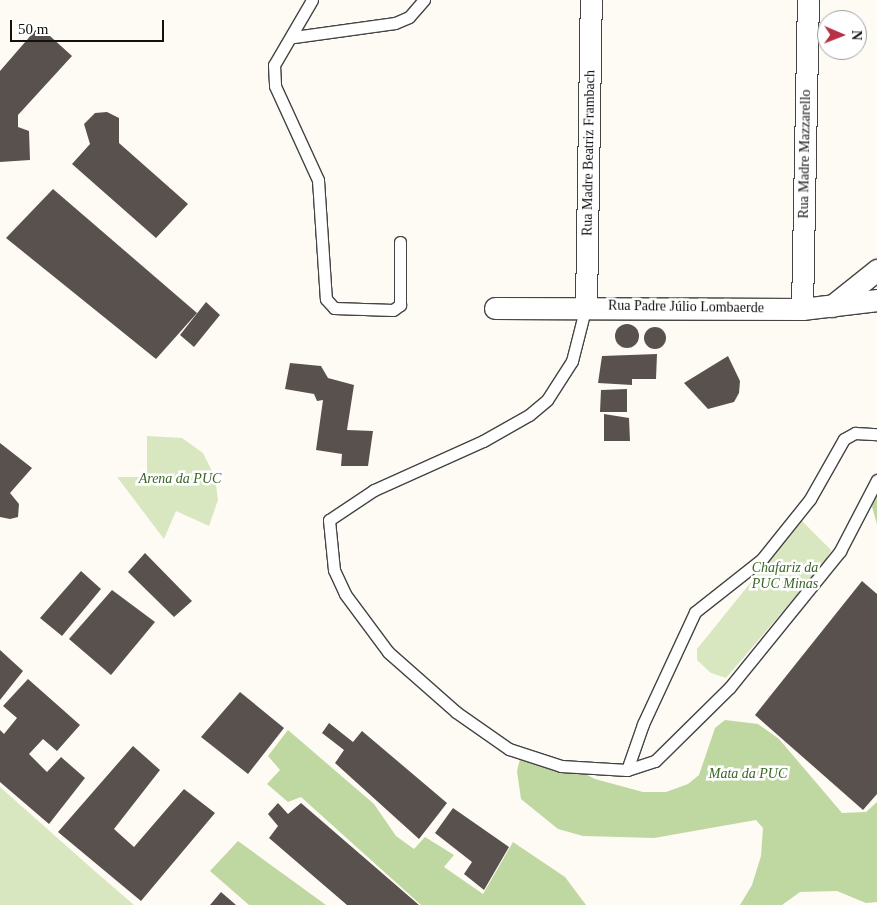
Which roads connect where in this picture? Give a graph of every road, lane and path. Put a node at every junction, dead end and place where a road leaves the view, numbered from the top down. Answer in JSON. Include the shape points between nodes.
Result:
{"nodes":[{"id":1,"x":312,"y":0,"type":"edge"},
{"id":2,"x":424,"y":0,"type":"edge"},
{"id":3,"x":591,"y":0,"type":"edge"},
{"id":4,"x":808,"y":0,"type":"edge"},
{"id":5,"x":294,"y":37,"type":"junction"},
{"id":6,"x":400,"y":242,"type":"dead end"},
{"id":7,"x":877,"y":270,"type":"edge"},
{"id":8,"x":877,"y":300,"type":"edge"},
{"id":9,"x":586,"y":306,"type":"junction"},
{"id":10,"x":832,"y":307,"type":"junction"},
{"id":11,"x":495,"y":308,"type":"dead end"},
{"id":12,"x":802,"y":309,"type":"junction"},
{"id":13,"x":877,"y":434,"type":"edge"},
{"id":14,"x":877,"y":480,"type":"edge"},
{"id":15,"x":627,"y":770,"type":"junction"}],
"edges":[{"from":1,"to":5,"type":"lane"},
{"from":2,"to":5,"type":"lane","via":[[409,17],[395,23]]},
{"from":3,"to":9,"type":"street","name":"Rua Madre Beatriz Frambach"},
{"from":4,"to":12,"type":"street","name":"Rua Madre Mazzarello"},
{"from":5,"to":6,"type":"lane","via":[[274,65],[275,86],[318,180],[326,299],[334,308],[393,310],[400,305]]},
{"from":7,"to":10,"type":"street"},
{"from":8,"to":10,"type":"street","name":"Rua Padre Júlio Lombaerde"},
{"from":9,"to":11,"type":"street","name":"Rua Padre Júlio Lombaerde"},
{"from":9,"to":12,"type":"street","name":"Rua Padre Júlio Lombaerde"},
{"from":9,"to":15,"type":"lane","via":[[572,361],[547,400],[529,415],[483,442],[374,490],[332,515],[329,525],[334,570],[345,594],[388,652],[456,712],[509,749],[561,766]]},
{"from":10,"to":12,"type":"street","name":"Rua Padre Júlio Lombaerde"},
{"from":13,"to":15,"type":"lane","via":[[855,433],[844,439],[810,499],[762,559],[695,612],[643,724]]},
{"from":14,"to":15,"type":"lane","via":[[840,551],[730,687],[673,748],[656,761]]}]}
